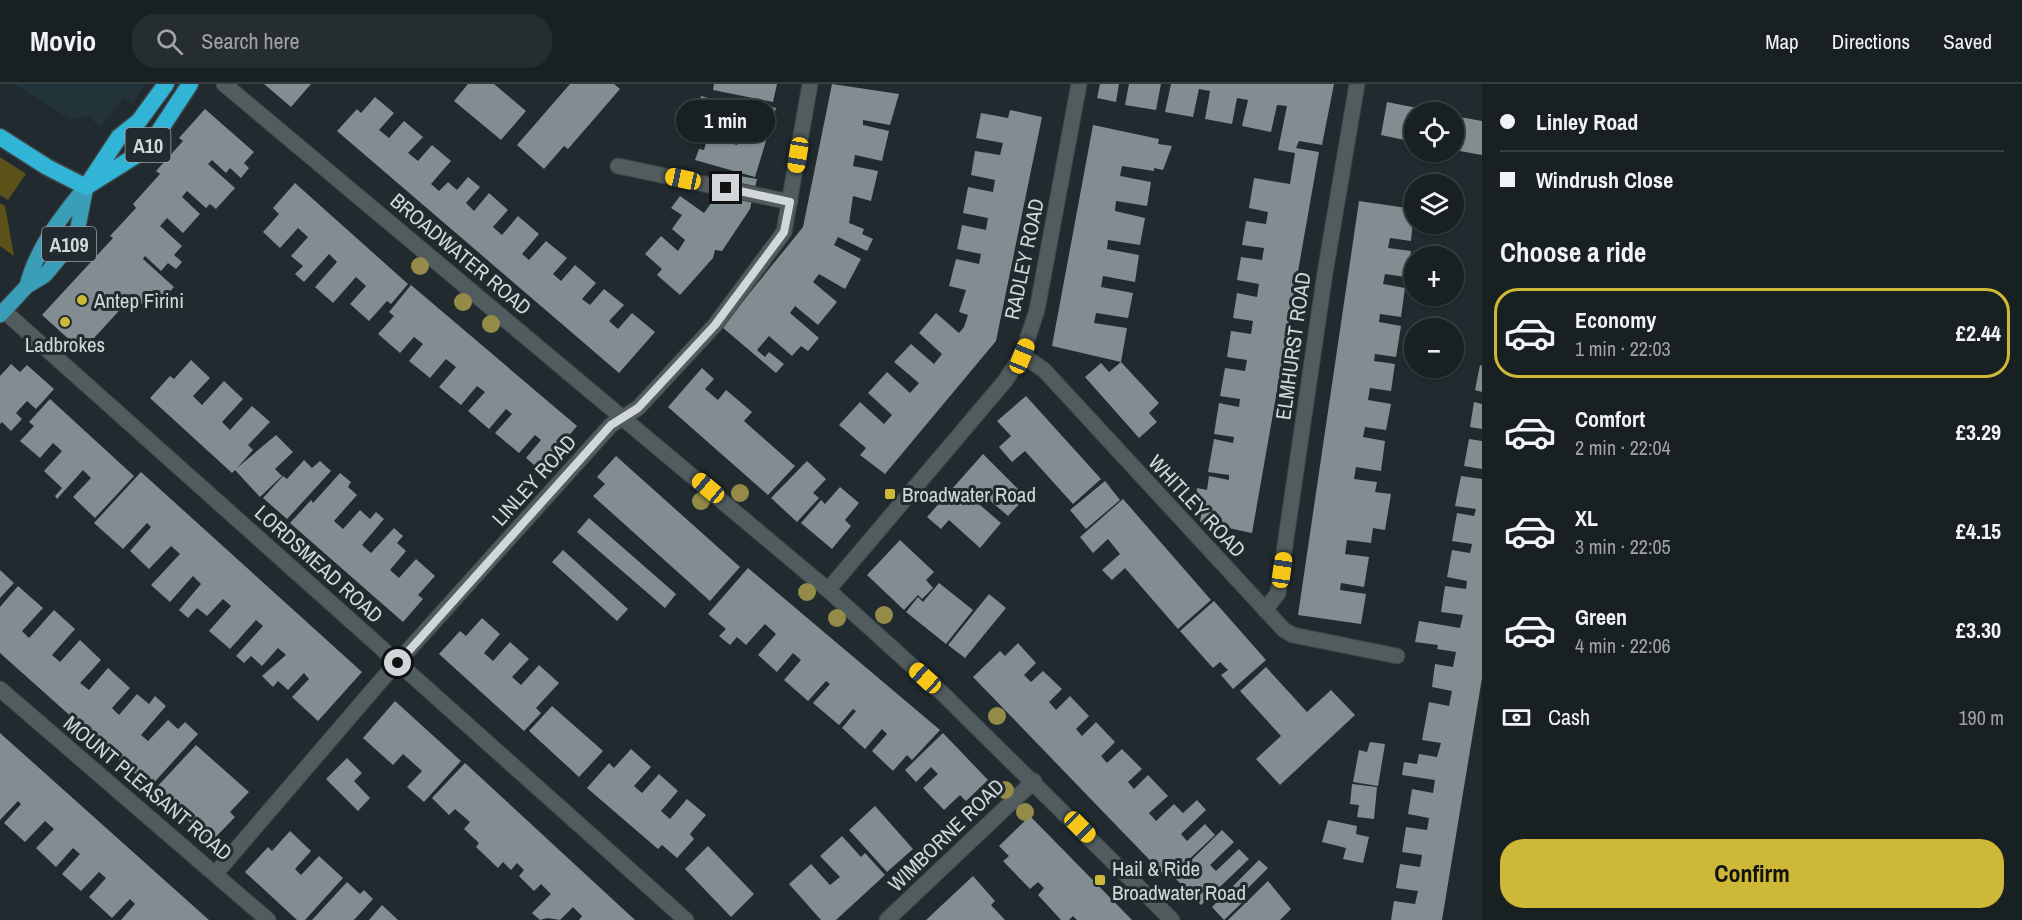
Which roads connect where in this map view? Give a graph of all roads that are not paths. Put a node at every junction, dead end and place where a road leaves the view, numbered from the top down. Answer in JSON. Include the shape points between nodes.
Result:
{"nodes":[{"id":1,"x":166,"y":84,"type":"edge"},
{"id":2,"x":190,"y":84,"type":"edge"},
{"id":3,"x":224,"y":84,"type":"edge"},
{"id":4,"x":810,"y":84,"type":"edge"},
{"id":5,"x":1079,"y":84,"type":"edge"},
{"id":6,"x":1357,"y":84,"type":"edge"},
{"id":7,"x":0,"y":137,"type":"edge"},
{"id":8,"x":618,"y":166,"type":"dead end"},
{"id":9,"x":86,"y":187,"type":"junction"},
{"id":10,"x":790,"y":202,"type":"junction"},
{"id":11,"x":27,"y":286,"type":"junction"},
{"id":12,"x":2,"y":313,"type":"edge"},
{"id":13,"x":1022,"y":356,"type":"junction"},
{"id":14,"x":622,"y":416,"type":"junction"},
{"id":15,"x":828,"y":590,"type":"junction"},
{"id":16,"x":1265,"y":610,"type":"junction"},
{"id":17,"x":1397,"y":656,"type":"dead end"},
{"id":18,"x":398,"y":663,"type":"junction"},
{"id":19,"x":0,"y":689,"type":"edge"},
{"id":20,"x":1034,"y":781,"type":"junction"},
{"id":21,"x":216,"y":873,"type":"junction"},
{"id":22,"x":268,"y":920,"type":"edge"},
{"id":23,"x":686,"y":920,"type":"edge"},
{"id":24,"x":887,"y":920,"type":"edge"},
{"id":25,"x":1172,"y":920,"type":"edge"}],
"edges":[{"from":1,"to":9,"type":"highway","number":"A10","via":[[139,121],[119,137]]},
{"from":2,"to":9,"type":"highway","number":"A10","via":[[154,139],[140,153]]},
{"from":3,"to":14,"type":"street","name":"BROADWATER ROAD"},
{"from":4,"to":10,"type":"street","name":"LINLEY ROAD"},
{"from":5,"to":13,"type":"street","name":"RADLEY ROAD","via":[[1037,310]]},
{"from":6,"to":16,"type":"street","name":"ELMHURST ROAD","via":[[1278,593]]},
{"from":7,"to":9,"type":"highway"},
{"from":8,"to":10,"type":"street"},
{"from":9,"to":11,"type":"main road","number":"A109","via":[[60,218],[32,266]]},
{"from":9,"to":11,"type":"main road","number":"A109","via":[[77,232],[45,275]]},
{"from":10,"to":14,"type":"street","name":"LINLEY ROAD","via":[[784,232],[715,325],[638,408]]},
{"from":11,"to":12,"type":"main road","number":"A109"},
{"from":12,"to":18,"type":"street","name":"LORDSMEAD ROAD"},
{"from":13,"to":15,"type":"street","name":"RADLEY ROAD"},
{"from":13,"to":16,"type":"street","name":"WHITLEY ROAD","via":[[1044,370]]},
{"from":14,"to":15,"type":"street","name":"BROADWATER ROAD"},
{"from":14,"to":18,"type":"street","name":"LINLEY ROAD"},
{"from":15,"to":20,"type":"street","name":"BROADWATER ROAD"},
{"from":16,"to":17,"type":"street","name":"WHITLEY ROAD","via":[[1293,635]]},
{"from":18,"to":21,"type":"street","name":"LINLEY ROAD"},
{"from":18,"to":23,"type":"street","name":"LORDSMEAD ROAD"},
{"from":19,"to":21,"type":"street","name":"MOUNT PLEASANT ROAD"},
{"from":20,"to":24,"type":"street","name":"WIMBORNE ROAD"},
{"from":20,"to":25,"type":"street","name":"BROADWATER ROAD"},
{"from":21,"to":22,"type":"street","name":"MOUNT PLEASANT ROAD"}]}
